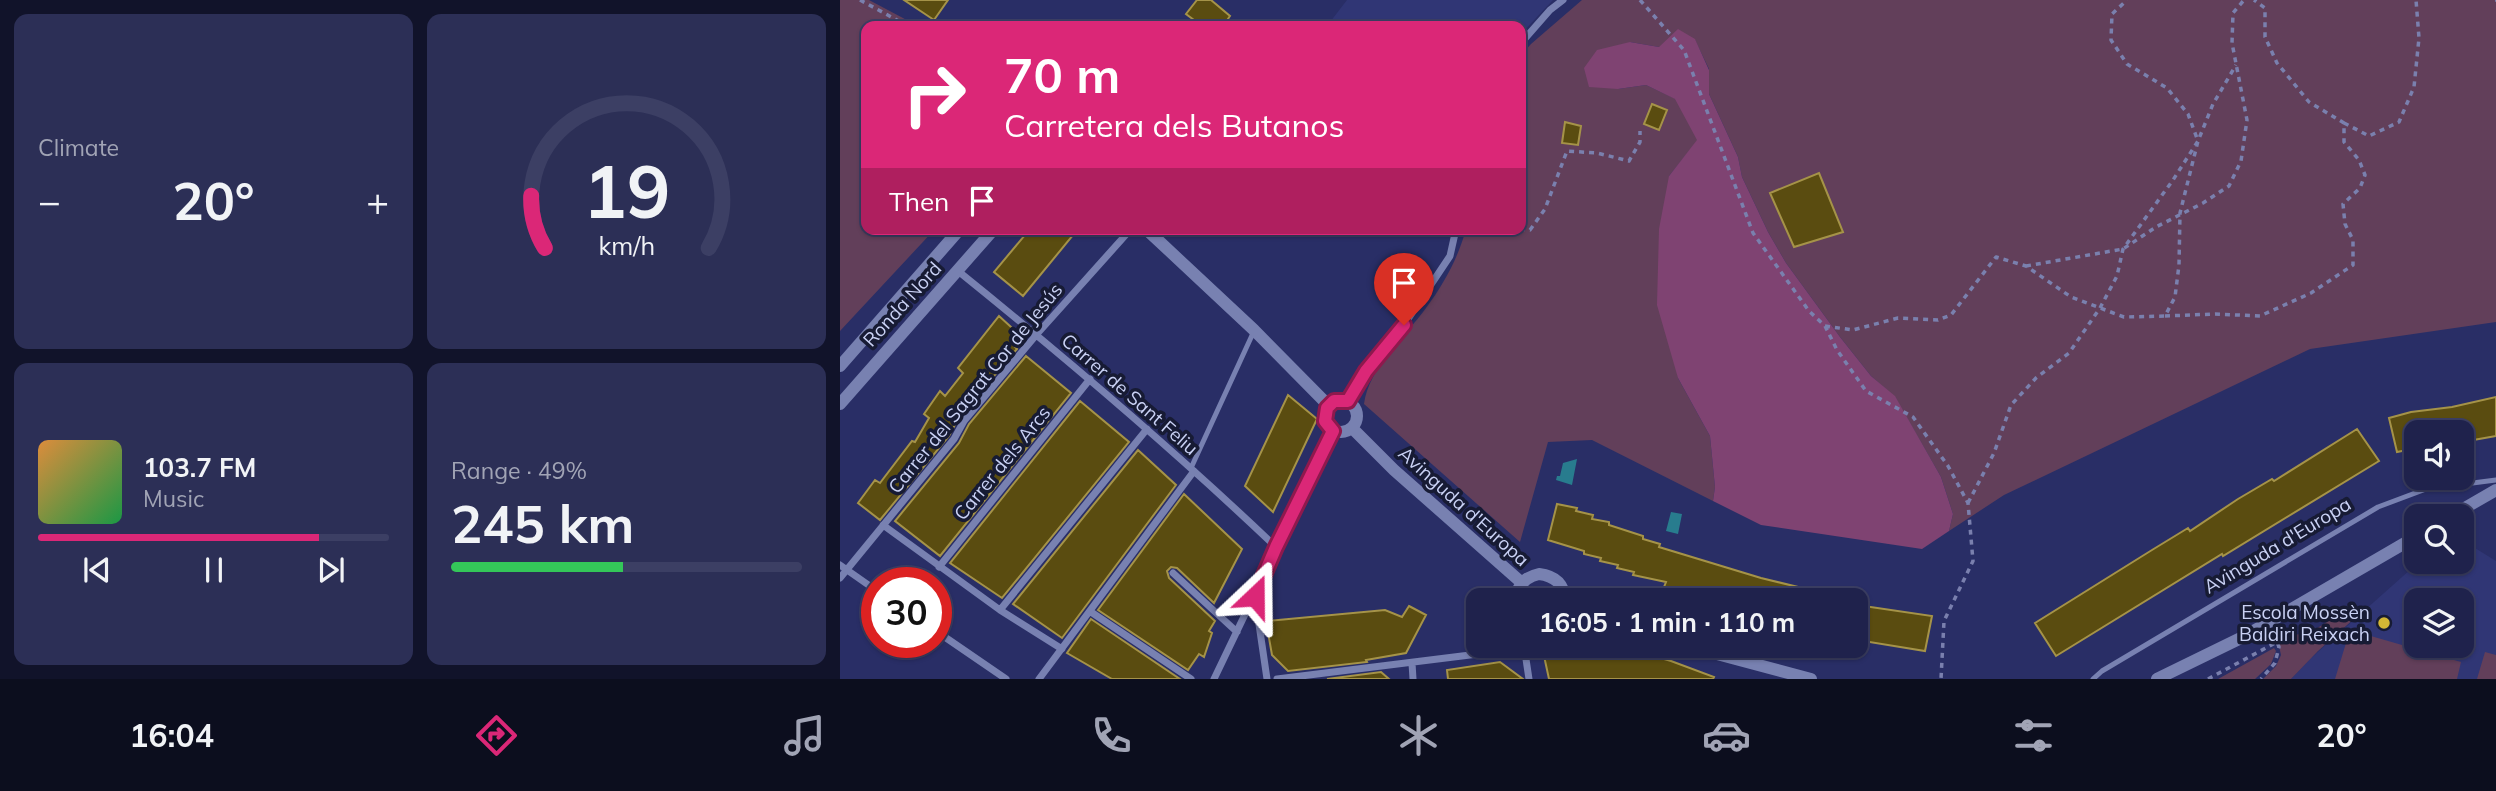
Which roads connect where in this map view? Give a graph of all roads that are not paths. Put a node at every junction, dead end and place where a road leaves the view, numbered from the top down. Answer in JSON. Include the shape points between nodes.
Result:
{"nodes":[{"id":1,"x":1563,"y":0,"type":"edge"},
{"id":2,"x":1526,"y":37,"type":"edge"},
{"id":3,"x":955,"y":235,"type":"edge"},
{"id":4,"x":989,"y":235,"type":"edge"},
{"id":5,"x":1126,"y":235,"type":"edge"},
{"id":6,"x":1152,"y":235,"type":"edge"},
{"id":7,"x":1455,"y":235,"type":"edge"},
{"id":8,"x":958,"y":271,"type":"junction"},
{"id":9,"x":1254,"y":330,"type":"junction"},
{"id":10,"x":1037,"y":334,"type":"junction"},
{"id":11,"x":840,"y":366,"type":"edge"},
{"id":12,"x":1090,"y":379,"type":"junction"},
{"id":13,"x":1348,"y":401,"type":"junction"},
{"id":14,"x":840,"y":404,"type":"edge"},
{"id":15,"x":1329,"y":406,"type":"junction"},
{"id":16,"x":1352,"y":428,"type":"junction"},
{"id":17,"x":1147,"y":429,"type":"junction"},
{"id":18,"x":1333,"y":431,"type":"junction"},
{"id":19,"x":1192,"y":469,"type":"junction"},
{"id":20,"x":2496,"y":480,"type":"edge"},
{"id":21,"x":2496,"y":490,"type":"edge"},
{"id":22,"x":2472,"y":504,"type":"edge"},
{"id":23,"x":883,"y":525,"type":"junction"},
{"id":24,"x":2404,"y":544,"type":"edge"},
{"id":25,"x":1276,"y":547,"type":"junction"},
{"id":26,"x":840,"y":565,"type":"edge"},
{"id":27,"x":939,"y":567,"type":"joint"},
{"id":28,"x":847,"y":570,"type":"junction"},
{"id":29,"x":1172,"y":573,"type":"dead end"},
{"id":30,"x":952,"y":576,"type":"edge"},
{"id":31,"x":840,"y":578,"type":"edge"},
{"id":32,"x":861,"y":580,"type":"edge"},
{"id":33,"x":1522,"y":583,"type":"junction"},
{"id":34,"x":1520,"y":588,"type":"edge"},
{"id":35,"x":1563,"y":588,"type":"edge"},
{"id":36,"x":1255,"y":596,"type":"junction"},
{"id":37,"x":1000,"y":610,"type":"junction"},
{"id":38,"x":1091,"y":612,"type":"junction"},
{"id":39,"x":1237,"y":632,"type":"junction"},
{"id":40,"x":952,"y":642,"type":"edge"},
{"id":41,"x":1062,"y":649,"type":"junction"},
{"id":42,"x":1466,"y":656,"type":"edge"},
{"id":43,"x":1526,"y":658,"type":"edge"},
{"id":44,"x":1730,"y":658,"type":"edge"},
{"id":45,"x":1412,"y":663,"type":"junction"},
{"id":46,"x":1006,"y":679,"type":"edge"},
{"id":47,"x":1040,"y":679,"type":"edge"},
{"id":48,"x":1191,"y":679,"type":"edge"},
{"id":49,"x":1214,"y":679,"type":"edge"},
{"id":50,"x":1267,"y":679,"type":"edge"},
{"id":51,"x":1277,"y":679,"type":"edge"},
{"id":52,"x":1413,"y":679,"type":"edge"},
{"id":53,"x":1529,"y":679,"type":"edge"},
{"id":54,"x":1806,"y":679,"type":"edge"},
{"id":55,"x":2093,"y":679,"type":"edge"},
{"id":56,"x":2157,"y":679,"type":"edge"}],
"edges":[{"from":1,"to":2,"type":"street"},
{"from":3,"to":11,"type":"street","name":"Ronda Nord"},
{"from":4,"to":8,"type":"street","name":"Ronda Nord"},
{"from":5,"to":10,"type":"street","name":"Carrer del Sagrat Cor de Jesús"},
{"from":6,"to":9,"type":"street"},
{"from":7,"to":13,"type":"street","via":[[1450,256]]},
{"from":8,"to":10,"type":"street","name":"Carrer de Sant Feliu"},
{"from":8,"to":14,"type":"street","name":"Ronda Nord"},
{"from":9,"to":15,"type":"street"},
{"from":9,"to":19,"type":"lane"},
{"from":10,"to":12,"type":"street","name":"Carrer de Sant Feliu"},
{"from":10,"to":23,"type":"street","name":"Carrer del Sagrat Cor de Jesús"},
{"from":12,"to":17,"type":"street","name":"Carrer de Sant Feliu"},
{"from":12,"to":27,"type":"street","name":"Carrer dels Arcs"},
{"from":13,"to":15,"type":"street","via":[[1337,400]]},
{"from":13,"to":16,"type":"street","via":[[1357,414]]},
{"from":15,"to":18,"type":"street","via":[[1324,418]]},
{"from":16,"to":18,"type":"street","via":[[1343,433]]},
{"from":16,"to":33,"type":"street","name":"Avinguda d'Europa"},
{"from":17,"to":19,"type":"street","name":"Carrer de Sant Feliu"},
{"from":17,"to":37,"type":"street"},
{"from":18,"to":25,"type":"street"},
{"from":19,"to":25,"type":"street","name":"Carrer de Sant Feliu"},
{"from":19,"to":38,"type":"street"},
{"from":20,"to":55,"type":"lane","name":"Avinguda d'Europa","via":[[2426,489],[2378,507]]},
{"from":21,"to":22,"type":"street"},
{"from":23,"to":27,"type":"street"},
{"from":23,"to":28,"type":"street","name":"Carrer del Sagrat Cor de Jesús"},
{"from":24,"to":56,"type":"street","via":[[2245,636]]},
{"from":25,"to":36,"type":"street"},
{"from":26,"to":28,"type":"street"},
{"from":28,"to":31,"type":"street","name":"Carrer del Sagrat Cor de Jesús"},
{"from":28,"to":32,"type":"street"},
{"from":29,"to":39,"type":"street"},
{"from":30,"to":37,"type":"street"},
{"from":33,"to":34,"type":"street"},
{"from":33,"to":35,"type":"street","via":[[1535,575],[1549,576]]},
{"from":36,"to":39,"type":"street"},
{"from":36,"to":50,"type":"street"},
{"from":37,"to":41,"type":"street"},
{"from":38,"to":41,"type":"street"},
{"from":38,"to":48,"type":"street"},
{"from":39,"to":49,"type":"street"},
{"from":40,"to":46,"type":"street"},
{"from":41,"to":47,"type":"street"},
{"from":42,"to":45,"type":"street"},
{"from":43,"to":53,"type":"street"},
{"from":44,"to":54,"type":"street"},
{"from":45,"to":51,"type":"street"},
{"from":45,"to":52,"type":"street"}]}
